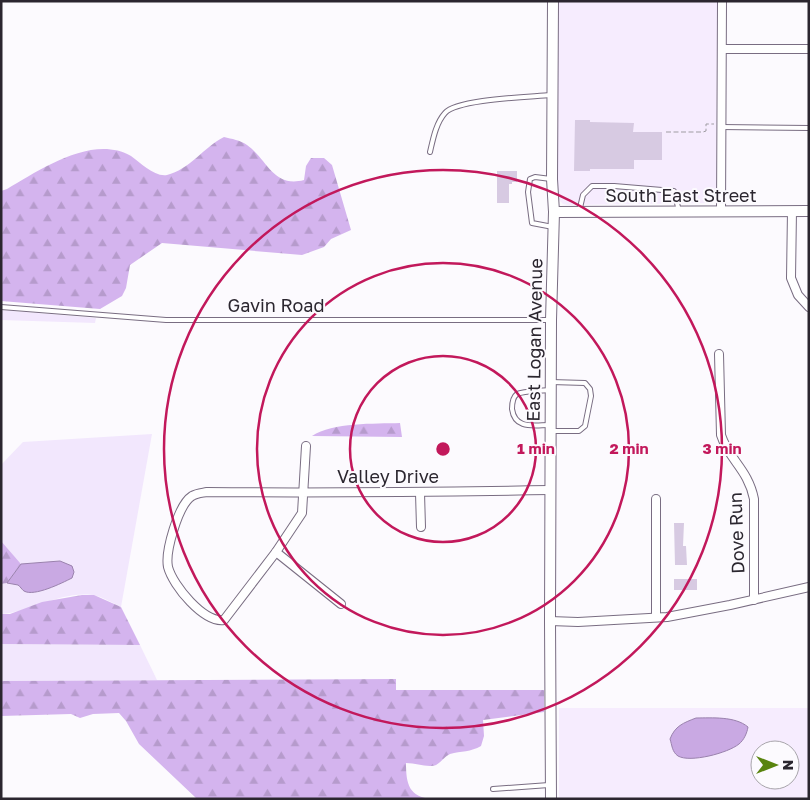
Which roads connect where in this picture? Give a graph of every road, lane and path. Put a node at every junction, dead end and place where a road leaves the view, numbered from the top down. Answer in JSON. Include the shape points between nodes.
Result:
{"nodes":[{"id":1,"x":554,"y":1,"type":"edge"},
{"id":2,"x":722,"y":1,"type":"edge"},
{"id":3,"x":722,"y":49,"type":"junction"},
{"id":4,"x":809,"y":49,"type":"edge"},
{"id":5,"x":552,"y":95,"type":"junction"},
{"id":6,"x":718,"y":125,"type":"junction"},
{"id":7,"x":809,"y":128,"type":"edge"},
{"id":8,"x":666,"y":132,"type":"dead end"},
{"id":9,"x":430,"y":152,"type":"dead end"},
{"id":10,"x":552,"y":179,"type":"junction"},
{"id":11,"x":721,"y":211,"type":"junction"},
{"id":12,"x":792,"y":211,"type":"junction"},
{"id":13,"x":809,"y":211,"type":"edge"},
{"id":14,"x":554,"y":212,"type":"junction"},
{"id":15,"x":579,"y":212,"type":"junction"},
{"id":16,"x":680,"y":213,"type":"junction"},
{"id":17,"x":553,"y":227,"type":"junction"},
{"id":18,"x":1,"y":307,"type":"edge"},
{"id":19,"x":809,"y":307,"type":"edge"},
{"id":20,"x":551,"y":320,"type":"junction"},
{"id":21,"x":719,"y":354,"type":"dead end"},
{"id":22,"x":551,"y":386,"type":"junction"},
{"id":23,"x":551,"y":428,"type":"junction"},
{"id":24,"x":306,"y":446,"type":"dead end"},
{"id":25,"x":551,"y":490,"type":"junction"},
{"id":26,"x":304,"y":493,"type":"junction"},
{"id":27,"x":420,"y":493,"type":"junction"},
{"id":28,"x":656,"y":499,"type":"dead end"},
{"id":29,"x":422,"y":527,"type":"dead end"},
{"id":30,"x":276,"y":552,"type":"junction"},
{"id":31,"x":809,"y":588,"type":"edge"},
{"id":32,"x":754,"y":600,"type":"junction"},
{"id":33,"x":341,"y":604,"type":"dead end"},
{"id":34,"x":656,"y":617,"type":"junction"},
{"id":35,"x":550,"y":621,"type":"junction"},
{"id":36,"x":552,"y":785,"type":"junction"},
{"id":37,"x":493,"y":789,"type":"dead end"},
{"id":38,"x":552,"y":799,"type":"edge"}],
"edges":[{"from":1,"to":5,"type":"street","name":"East Logan Avenue"},
{"from":2,"to":3,"type":"street"},
{"from":3,"to":4,"type":"street"},
{"from":3,"to":6,"type":"street"},
{"from":5,"to":9,"type":"lane","via":[[476,102],[451,108],[444,113]]},
{"from":5,"to":10,"type":"street","name":"East Logan Avenue"},
{"from":6,"to":7,"type":"lane"},
{"from":6,"to":8,"type":"path","via":[[706,124],[703,132]]},
{"from":6,"to":11,"type":"street"},
{"from":10,"to":14,"type":"street","name":"East Logan Avenue"},
{"from":10,"to":17,"type":"lane","via":[[530,179],[528,192],[532,223]]},
{"from":11,"to":12,"type":"street","name":"South East Street"},
{"from":11,"to":16,"type":"street","name":"South East Street"},
{"from":12,"to":13,"type":"street","name":"South East Street"},
{"from":12,"to":19,"type":"street","via":[[792,278],[798,295]]},
{"from":14,"to":15,"type":"street","name":"South East Street"},
{"from":14,"to":17,"type":"street","name":"East Logan Avenue"},
{"from":15,"to":16,"type":"street","name":"South East Street"},
{"from":15,"to":16,"type":"lane","via":[[582,195],[592,186],[614,186],[674,191]]},
{"from":17,"to":20,"type":"street","name":"East Logan Avenue"},
{"from":18,"to":20,"type":"lane","name":"Gavin Road","via":[[166,320]]},
{"from":20,"to":22,"type":"street","name":"East Logan Avenue"},
{"from":21,"to":32,"type":"street","name":"Dove Run","via":[[721,435],[724,445],[751,485],[754,499]]},
{"from":22,"to":23,"type":"street","name":"East Logan Avenue"},
{"from":22,"to":23,"type":"lane","via":[[520,393],[512,405],[516,420],[521,424]]},
{"from":22,"to":23,"type":"lane","via":[[585,383],[591,396],[585,426],[579,431]]},
{"from":23,"to":25,"type":"street","name":"East Logan Avenue"},
{"from":24,"to":26,"type":"street"},
{"from":25,"to":27,"type":"street","name":"Valley Drive"},
{"from":25,"to":35,"type":"street","name":"East Logan Avenue"},
{"from":26,"to":27,"type":"street","name":"Valley Drive"},
{"from":26,"to":30,"type":"street","via":[[302,513]]},
{"from":26,"to":30,"type":"street","name":"Valley Drive","via":[[226,492],[200,493],[191,497],[180,512],[168,553],[168,568],[175,583],[197,609],[215,620],[224,620]]},
{"from":27,"to":29,"type":"street"},
{"from":28,"to":34,"type":"street"},
{"from":30,"to":33,"type":"street"},
{"from":31,"to":32,"type":"street"},
{"from":32,"to":34,"type":"street"},
{"from":34,"to":35,"type":"street"},
{"from":35,"to":36,"type":"street","name":"East Logan Avenue"},
{"from":36,"to":37,"type":"lane"},
{"from":36,"to":38,"type":"street","name":"East Logan Avenue"}]}
